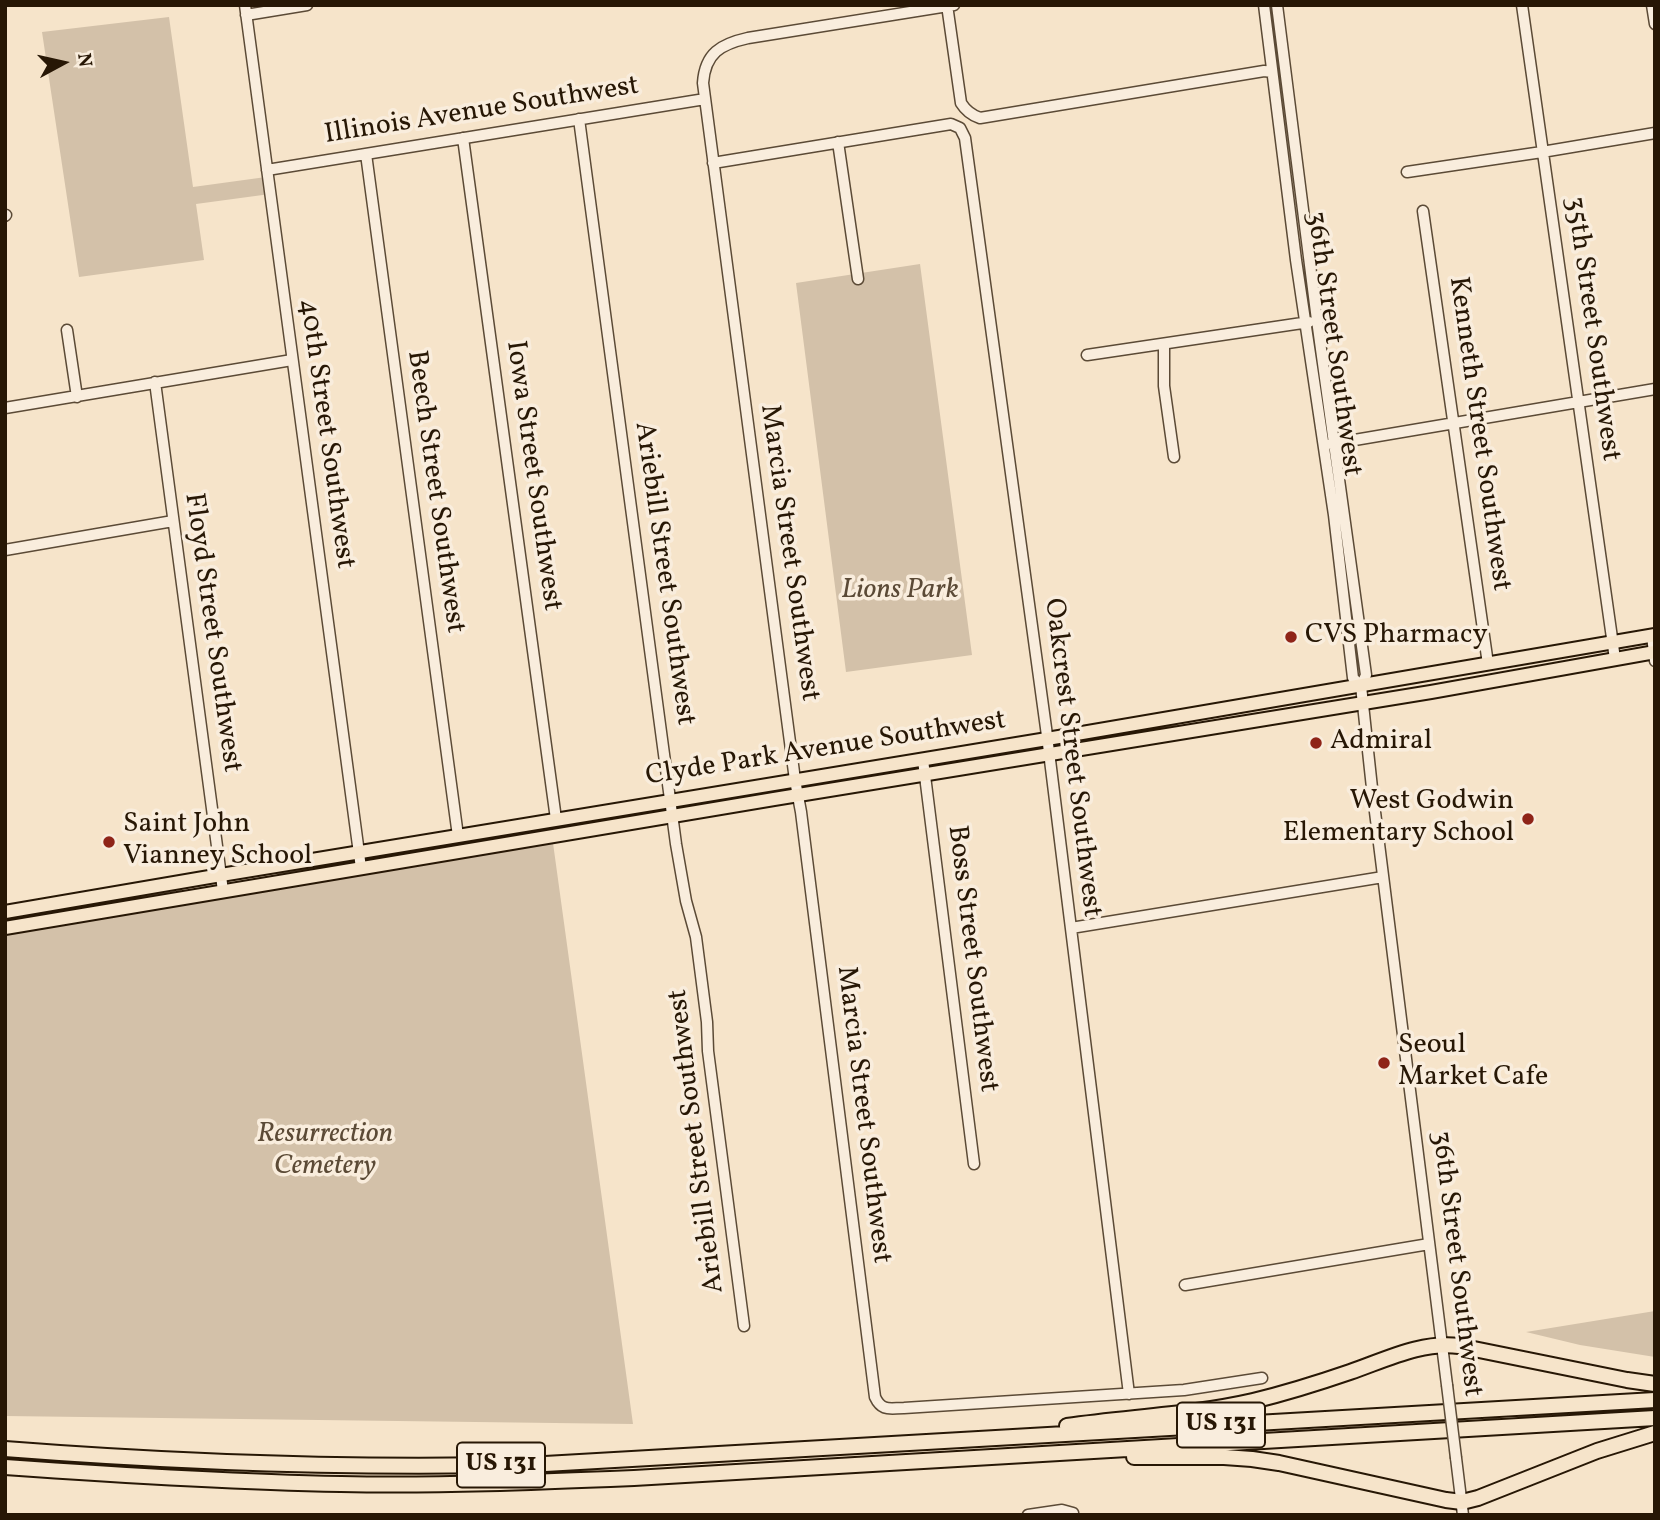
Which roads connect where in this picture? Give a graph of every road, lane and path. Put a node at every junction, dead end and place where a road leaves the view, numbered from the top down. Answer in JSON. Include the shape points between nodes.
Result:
{"nodes":[{"id":1,"x":307,"y":5,"type":"edge"},
{"id":2,"x":1264,"y":5,"type":"edge"},
{"id":3,"x":1277,"y":5,"type":"edge"},
{"id":4,"x":1522,"y":5,"type":"edge"},
{"id":5,"x":1652,"y":5,"type":"edge"},
{"id":6,"x":949,"y":6,"type":"edge"},
{"id":7,"x":246,"y":10,"type":"edge"},
{"id":8,"x":1655,"y":24,"type":"edge"},
{"id":9,"x":1272,"y":72,"type":"junction"},
{"id":10,"x":705,"y":99,"type":"junction"},
{"id":11,"x":579,"y":119,"type":"junction"},
{"id":12,"x":1655,"y":133,"type":"edge"},
{"id":13,"x":463,"y":138,"type":"junction"},
{"id":14,"x":838,"y":142,"type":"junction"},
{"id":15,"x":1542,"y":152,"type":"junction"},
{"id":16,"x":366,"y":155,"type":"junction"},
{"id":17,"x":713,"y":163,"type":"junction"},
{"id":18,"x":267,"y":170,"type":"junction"},
{"id":19,"x":1407,"y":172,"type":"dead end"},
{"id":20,"x":1423,"y":211,"type":"dead end"},
{"id":21,"x":858,"y":279,"type":"dead end"},
{"id":22,"x":1317,"y":320,"type":"junction"},
{"id":23,"x":1305,"y":323,"type":"junction"},
{"id":24,"x":67,"y":330,"type":"dead end"},
{"id":25,"x":1164,"y":344,"type":"junction"},
{"id":26,"x":1087,"y":355,"type":"dead end"},
{"id":27,"x":292,"y":360,"type":"junction"},
{"id":28,"x":155,"y":382,"type":"junction"},
{"id":29,"x":1655,"y":389,"type":"edge"},
{"id":30,"x":77,"y":397,"type":"junction"},
{"id":31,"x":1578,"y":403,"type":"junction"},
{"id":32,"x":5,"y":408,"type":"edge"},
{"id":33,"x":1454,"y":423,"type":"junction"},
{"id":34,"x":1329,"y":444,"type":"junction"},
{"id":35,"x":1174,"y":457,"type":"dead end"},
{"id":36,"x":173,"y":521,"type":"junction"},
{"id":37,"x":5,"y":550,"type":"edge"},
{"id":38,"x":1653,"y":636,"type":"edge"},
{"id":39,"x":1613,"y":642,"type":"junction"},
{"id":40,"x":1654,"y":655,"type":"edge"},
{"id":41,"x":1615,"y":659,"type":"junction"},
{"id":42,"x":1488,"y":664,"type":"junction"},
{"id":43,"x":1361,"y":686,"type":"junction"},
{"id":44,"x":1363,"y":703,"type":"junction"},
{"id":45,"x":1046,"y":739,"type":"junction"},
{"id":46,"x":1049,"y":755,"type":"junction"},
{"id":47,"x":923,"y":760,"type":"junction"},
{"id":48,"x":925,"y":775,"type":"junction"},
{"id":49,"x":795,"y":780,"type":"junction"},
{"id":50,"x":798,"y":795,"type":"junction"},
{"id":51,"x":671,"y":801,"type":"junction"},
{"id":52,"x":673,"y":816,"type":"junction"},
{"id":53,"x":556,"y":820,"type":"junction"},
{"id":54,"x":458,"y":836,"type":"junction"},
{"id":55,"x":359,"y":852,"type":"junction"},
{"id":56,"x":361,"y":868,"type":"junction"},
{"id":57,"x":221,"y":874,"type":"junction"},
{"id":58,"x":1383,"y":877,"type":"junction"},
{"id":59,"x":223,"y":891,"type":"junction"},
{"id":60,"x":5,"y":912,"type":"edge"},
{"id":61,"x":5,"y":928,"type":"edge"},
{"id":62,"x":1070,"y":928,"type":"junction"},
{"id":63,"x":974,"y":1164,"type":"dead end"},
{"id":64,"x":1429,"y":1244,"type":"junction"},
{"id":65,"x":1185,"y":1284,"type":"dead end"},
{"id":66,"x":744,"y":1326,"type":"dead end"},
{"id":67,"x":1442,"y":1345,"type":"junction"},
{"id":68,"x":1262,"y":1378,"type":"dead end"},
{"id":69,"x":1655,"y":1384,"type":"edge"},
{"id":70,"x":1129,"y":1394,"type":"junction"},
{"id":71,"x":1655,"y":1400,"type":"edge"},
{"id":72,"x":1655,"y":1418,"type":"edge"},
{"id":73,"x":1655,"y":1433,"type":"edge"},
{"id":74,"x":990,"y":1439,"type":"junction"},
{"id":75,"x":8,"y":1449,"type":"edge"},
{"id":76,"x":1026,"y":1455,"type":"junction"},
{"id":77,"x":5,"y":1467,"type":"edge"},
{"id":78,"x":5,"y":1472,"type":"edge"},
{"id":79,"x":79,"y":1472,"type":"junction"},
{"id":80,"x":1462,"y":1508,"type":"edge"},
{"id":81,"x":1073,"y":1513,"type":"dead end"},
{"id":82,"x":1028,"y":1515,"type":"edge"}],
"edges":[{"from":1,"to":7,"type":"street"},
{"from":2,"to":9,"type":"street","name":"36th Street Southwest"},
{"from":3,"to":22,"type":"street","name":"36th Street Southwest"},
{"from":4,"to":15,"type":"street","name":"35th Street Southwest"},
{"from":5,"to":8,"type":"street"},
{"from":6,"to":9,"type":"street","via":[[961,103],[980,118]]},
{"from":6,"to":10,"type":"street","name":"Marcia Street Southwest","via":[[729,43],[715,51],[706,65]]},
{"from":7,"to":18,"type":"street","name":"40th Street Southwest"},
{"from":9,"to":23,"type":"street","name":"36th Street Southwest"},
{"from":10,"to":11,"type":"street","name":"Illinois Avenue Southwest"},
{"from":10,"to":17,"type":"street","name":"Marcia Street Southwest"},
{"from":11,"to":13,"type":"street","name":"Illinois Avenue Southwest"},
{"from":11,"to":51,"type":"street","name":"Ariebill Street Southwest"},
{"from":12,"to":15,"type":"street"},
{"from":13,"to":16,"type":"street","name":"Illinois Avenue Southwest"},
{"from":13,"to":53,"type":"street","name":"Iowa Street Southwest"},
{"from":14,"to":17,"type":"street"},
{"from":14,"to":21,"type":"street"},
{"from":14,"to":45,"type":"street","name":"Oakcrest Street Southwest","via":[[951,124],[960,128],[965,138]]},
{"from":15,"to":19,"type":"street"},
{"from":15,"to":31,"type":"street","name":"35th Street Southwest"},
{"from":16,"to":18,"type":"street","name":"Illinois Avenue Southwest"},
{"from":16,"to":54,"type":"street","name":"Beech Street Southwest"},
{"from":17,"to":49,"type":"street","name":"Marcia Street Southwest"},
{"from":18,"to":27,"type":"street","name":"40th Street Southwest"},
{"from":20,"to":33,"type":"street","name":"Kenneth Street Southwest"},
{"from":22,"to":23,"type":"street"},
{"from":22,"to":34,"type":"street","name":"36th Street Southwest"},
{"from":23,"to":25,"type":"street"},
{"from":23,"to":34,"type":"street","name":"36th Street Southwest"},
{"from":24,"to":30,"type":"street"},
{"from":25,"to":26,"type":"street"},
{"from":25,"to":35,"type":"street","via":[[1164,386]]},
{"from":27,"to":28,"type":"street"},
{"from":27,"to":55,"type":"street","name":"40th Street Southwest"},
{"from":28,"to":30,"type":"street"},
{"from":28,"to":36,"type":"street","name":"Floyd Street Southwest"},
{"from":29,"to":31,"type":"street"},
{"from":30,"to":32,"type":"street"},
{"from":31,"to":33,"type":"street"},
{"from":31,"to":39,"type":"street","name":"35th Street Southwest"},
{"from":33,"to":34,"type":"street"},
{"from":33,"to":42,"type":"street","name":"Kenneth Street Southwest"},
{"from":34,"to":43,"type":"street","name":"36th Street Southwest","via":[[1366,675]]},
{"from":36,"to":37,"type":"street"},
{"from":36,"to":57,"type":"street","name":"Floyd Street Southwest"},
{"from":38,"to":39,"type":"main road","name":"Clyde Park Avenue Southwest"},
{"from":38,"to":40,"type":"street"},
{"from":39,"to":41,"type":"street","name":"35th Street Southwest"},
{"from":39,"to":42,"type":"main road","name":"Clyde Park Avenue Southwest"},
{"from":40,"to":41,"type":"main road","name":"Clyde Park Avenue Southwest"},
{"from":41,"to":44,"type":"main road","name":"Clyde Park Avenue Southwest"},
{"from":42,"to":43,"type":"main road","name":"Clyde Park Avenue Southwest"},
{"from":43,"to":44,"type":"street","name":"36th Street Southwest"},
{"from":43,"to":45,"type":"main road","name":"Clyde Park Avenue Southwest"},
{"from":44,"to":46,"type":"main road","name":"Clyde Park Avenue Southwest"},
{"from":44,"to":58,"type":"street","name":"36th Street Southwest"},
{"from":45,"to":46,"type":"street","name":"Oakcrest Street Southwest"},
{"from":45,"to":47,"type":"main road","name":"Clyde Park Avenue Southwest"},
{"from":46,"to":48,"type":"main road","name":"Clyde Park Avenue Southwest"},
{"from":46,"to":62,"type":"street","name":"Oakcrest Street Southwest"},
{"from":47,"to":48,"type":"street","name":"Boss Street Southwest"},
{"from":47,"to":49,"type":"main road","name":"Clyde Park Avenue Southwest"},
{"from":48,"to":50,"type":"main road","name":"Clyde Park Avenue Southwest"},
{"from":48,"to":63,"type":"street","name":"Boss Street Southwest"},
{"from":49,"to":50,"type":"street","name":"Marcia Street Southwest"},
{"from":49,"to":51,"type":"main road","name":"Clyde Park Avenue Southwest"},
{"from":50,"to":52,"type":"main road","name":"Clyde Park Avenue Southwest"},
{"from":50,"to":70,"type":"street","name":"Marcia Street Southwest","via":[[879,1405],[904,1408]]},
{"from":51,"to":52,"type":"street","name":"Ariebill Street Southwest"},
{"from":51,"to":53,"type":"main road","name":"Clyde Park Avenue Southwest"},
{"from":52,"to":56,"type":"main road","name":"Clyde Park Avenue Southwest"},
{"from":52,"to":66,"type":"street","name":"Ariebill Street Southwest","via":[[696,937]]},
{"from":53,"to":54,"type":"main road","name":"Clyde Park Avenue Southwest"},
{"from":54,"to":55,"type":"main road","name":"Clyde Park Avenue Southwest"},
{"from":55,"to":56,"type":"street","name":"40th Street Southwest"},
{"from":55,"to":57,"type":"main road","name":"Clyde Park Avenue Southwest"},
{"from":56,"to":59,"type":"main road","name":"Clyde Park Avenue Southwest"},
{"from":57,"to":59,"type":"street","name":"Floyd Street Southwest"},
{"from":57,"to":60,"type":"main road","name":"Clyde Park Avenue Southwest"},
{"from":58,"to":62,"type":"street"},
{"from":58,"to":64,"type":"street","name":"36th Street Southwest"},
{"from":59,"to":61,"type":"main road","name":"Clyde Park Avenue Southwest"},
{"from":62,"to":70,"type":"street","name":"Oakcrest Street Southwest"},
{"from":64,"to":65,"type":"street"},
{"from":64,"to":67,"type":"street","name":"36th Street Southwest"},
{"from":67,"to":69,"type":"highway"},
{"from":67,"to":74,"type":"highway","via":[[1239,1404]]},
{"from":67,"to":80,"type":"street","name":"36th Street Southwest","bridge":true},
{"from":68,"to":70,"type":"street"},
{"from":71,"to":74,"type":"highway","number":"US 131"},
{"from":72,"to":76,"type":"highway","number":"US 131"},
{"from":73,"to":80,"type":"highway","via":[[1597,1451]]},
{"from":74,"to":75,"type":"highway","number":"US 131","via":[[545,1464],[412,1466],[284,1465]]},
{"from":76,"to":79,"type":"highway","number":"US 131","via":[[463,1484],[247,1481]]},
{"from":76,"to":80,"type":"highway","via":[[1252,1459],[1446,1500]]},
{"from":77,"to":79,"type":"highway","number":"US 131"},
{"from":78,"to":79,"type":"highway"},
{"from":81,"to":82,"type":"street"}]}
